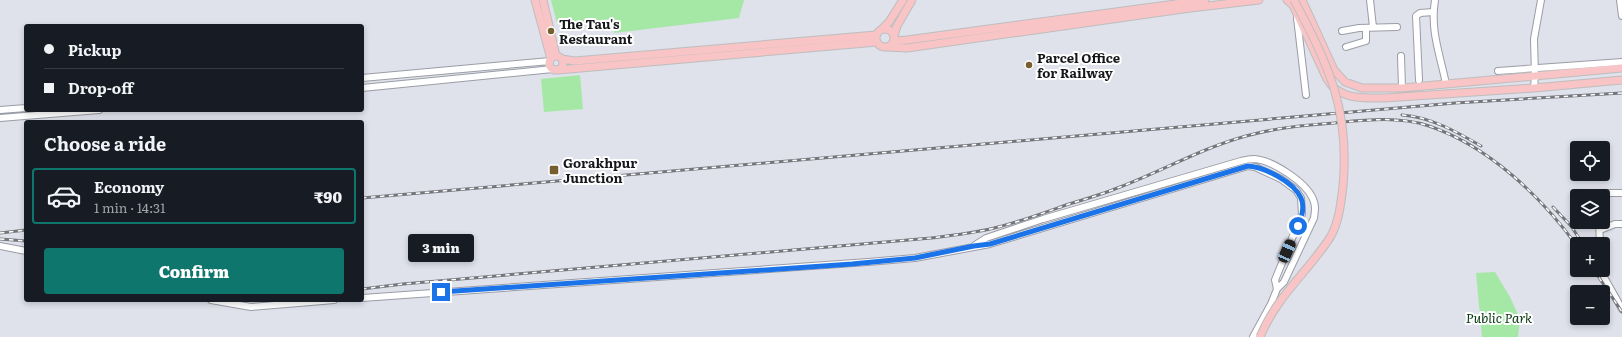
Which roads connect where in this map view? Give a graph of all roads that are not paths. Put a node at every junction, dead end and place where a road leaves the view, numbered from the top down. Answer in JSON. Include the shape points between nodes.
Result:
{"nodes":[{"id":1,"x":535,"y":0,"type":"edge"},
{"id":2,"x":543,"y":0,"type":"edge"},
{"id":3,"x":904,"y":0,"type":"edge"},
{"id":4,"x":912,"y":0,"type":"edge"},
{"id":5,"x":1205,"y":0,"type":"edge"},
{"id":6,"x":1259,"y":0,"type":"edge"},
{"id":7,"x":1287,"y":0,"type":"edge"},
{"id":8,"x":1294,"y":0,"type":"edge"},
{"id":9,"x":1302,"y":0,"type":"edge"},
{"id":10,"x":1370,"y":0,"type":"edge"},
{"id":11,"x":1435,"y":0,"type":"edge"},
{"id":12,"x":1541,"y":0,"type":"edge"},
{"id":13,"x":1620,"y":0,"type":"edge"},
{"id":14,"x":1433,"y":12,"type":"junction"},
{"id":15,"x":1297,"y":13,"type":"junction"},
{"id":16,"x":1622,"y":16,"type":"edge"},
{"id":17,"x":1373,"y":27,"type":"junction"},
{"id":18,"x":1397,"y":27,"type":"dead end"},
{"id":19,"x":1366,"y":28,"type":"junction"},
{"id":20,"x":1342,"y":31,"type":"dead end"},
{"id":21,"x":878,"y":36,"type":"junction"},
{"id":22,"x":894,"y":38,"type":"junction"},
{"id":23,"x":887,"y":47,"type":"junction"},
{"id":24,"x":1346,"y":47,"type":"dead end"},
{"id":25,"x":1401,"y":56,"type":"dead end"},
{"id":26,"x":555,"y":59,"type":"junction"},
{"id":27,"x":1622,"y":62,"type":"edge"},
{"id":28,"x":1622,"y":68,"type":"edge"},
{"id":29,"x":556,"y":70,"type":"junction"},
{"id":30,"x":1498,"y":71,"type":"dead end"},
{"id":31,"x":1535,"y":72,"type":"junction"},
{"id":32,"x":364,"y":78,"type":"edge"},
{"id":33,"x":1419,"y":80,"type":"dead end"},
{"id":34,"x":1622,"y":80,"type":"edge"},
{"id":35,"x":1446,"y":84,"type":"junction"},
{"id":36,"x":364,"y":88,"type":"edge"},
{"id":37,"x":1402,"y":88,"type":"junction"},
{"id":38,"x":1534,"y":88,"type":"junction"},
{"id":39,"x":1306,"y":95,"type":"dead end"},
{"id":40,"x":24,"y":108,"type":"edge"},
{"id":41,"x":0,"y":110,"type":"edge"},
{"id":42,"x":48,"y":112,"type":"edge"},
{"id":43,"x":0,"y":118,"type":"edge"},
{"id":44,"x":1610,"y":193,"type":"edge"},
{"id":45,"x":1622,"y":193,"type":"edge"},
{"id":46,"x":1622,"y":224,"type":"edge"},
{"id":47,"x":1600,"y":230,"type":"joint"},
{"id":48,"x":1600,"y":237,"type":"edge"},
{"id":49,"x":0,"y":246,"type":"edge"},
{"id":50,"x":974,"y":246,"type":"junction"},
{"id":51,"x":24,"y":251,"type":"edge"},
{"id":52,"x":1604,"y":277,"type":"edge"},
{"id":53,"x":1278,"y":289,"type":"junction"},
{"id":54,"x":364,"y":298,"type":"edge"},
{"id":55,"x":223,"y":302,"type":"edge"},
{"id":56,"x":310,"y":302,"type":"edge"},
{"id":57,"x":1622,"y":309,"type":"edge"},
{"id":58,"x":1253,"y":337,"type":"edge"},
{"id":59,"x":1260,"y":337,"type":"edge"}],
"edges":[{"from":1,"to":26,"type":"main road"},
{"from":2,"to":26,"type":"main road"},
{"from":3,"to":21,"type":"main road"},
{"from":4,"to":22,"type":"main road","via":[[897,26]]},
{"from":5,"to":22,"type":"main road","via":[[907,40]]},
{"from":6,"to":23,"type":"main road","via":[[907,48]]},
{"from":7,"to":15,"type":"main road"},
{"from":8,"to":59,"type":"main road","bridge":true,"via":[[1318,46],[1339,102],[1345,138],[1342,193],[1336,225],[1331,236],[1280,302]]},
{"from":9,"to":37,"type":"main road","via":[[1338,76],[1345,82],[1362,88]]},
{"from":10,"to":17,"type":"street"},
{"from":11,"to":14,"type":"street"},
{"from":12,"to":31,"type":"street","via":[[1534,39]]},
{"from":13,"to":16,"type":"street"},
{"from":14,"to":33,"type":"street","via":[[1416,16]]},
{"from":14,"to":35,"type":"street","via":[[1435,42]]},
{"from":15,"to":38,"type":"main road","via":[[1327,79],[1334,89],[1343,94],[1384,98]]},
{"from":15,"to":39,"type":"street"},
{"from":17,"to":18,"type":"street"},
{"from":17,"to":19,"type":"street"},
{"from":19,"to":20,"type":"street"},
{"from":19,"to":24,"type":"street","via":[[1366,41]]},
{"from":21,"to":22,"type":"main road","via":[[886,29],[891,31]]},
{"from":21,"to":23,"type":"main road","via":[[883,47]]},
{"from":21,"to":26,"type":"main road","via":[[575,61]]},
{"from":21,"to":29,"type":"main road"},
{"from":22,"to":23,"type":"main road"},
{"from":25,"to":37,"type":"street"},
{"from":26,"to":29,"type":"main road","via":[[550,67]]},
{"from":26,"to":29,"type":"main road","via":[[563,64]]},
{"from":26,"to":32,"type":"street"},
{"from":27,"to":31,"type":"street"},
{"from":28,"to":31,"type":"main road"},
{"from":29,"to":36,"type":"street"},
{"from":30,"to":31,"type":"street"},
{"from":31,"to":35,"type":"main road"},
{"from":31,"to":38,"type":"street"},
{"from":34,"to":38,"type":"main road"},
{"from":35,"to":37,"type":"main road"},
{"from":40,"to":41,"type":"street"},
{"from":42,"to":43,"type":"street"},
{"from":44,"to":45,"type":"street"},
{"from":46,"to":47,"type":"street"},
{"from":47,"to":48,"type":"street"},
{"from":49,"to":51,"type":"street"},
{"from":50,"to":53,"type":"street","via":[[990,244],[1242,167],[1255,167],[1281,179],[1296,190],[1303,207],[1275,280]]},
{"from":50,"to":53,"type":"street","via":[[986,238],[1043,219],[1241,160],[1254,159],[1271,164],[1289,174],[1314,200],[1314,218],[1284,282]]},
{"from":50,"to":54,"type":"street","via":[[915,258],[868,262]]},
{"from":52,"to":57,"type":"street"},
{"from":53,"to":58,"type":"street"},
{"from":55,"to":56,"type":"street","via":[[251,307]]}]}
